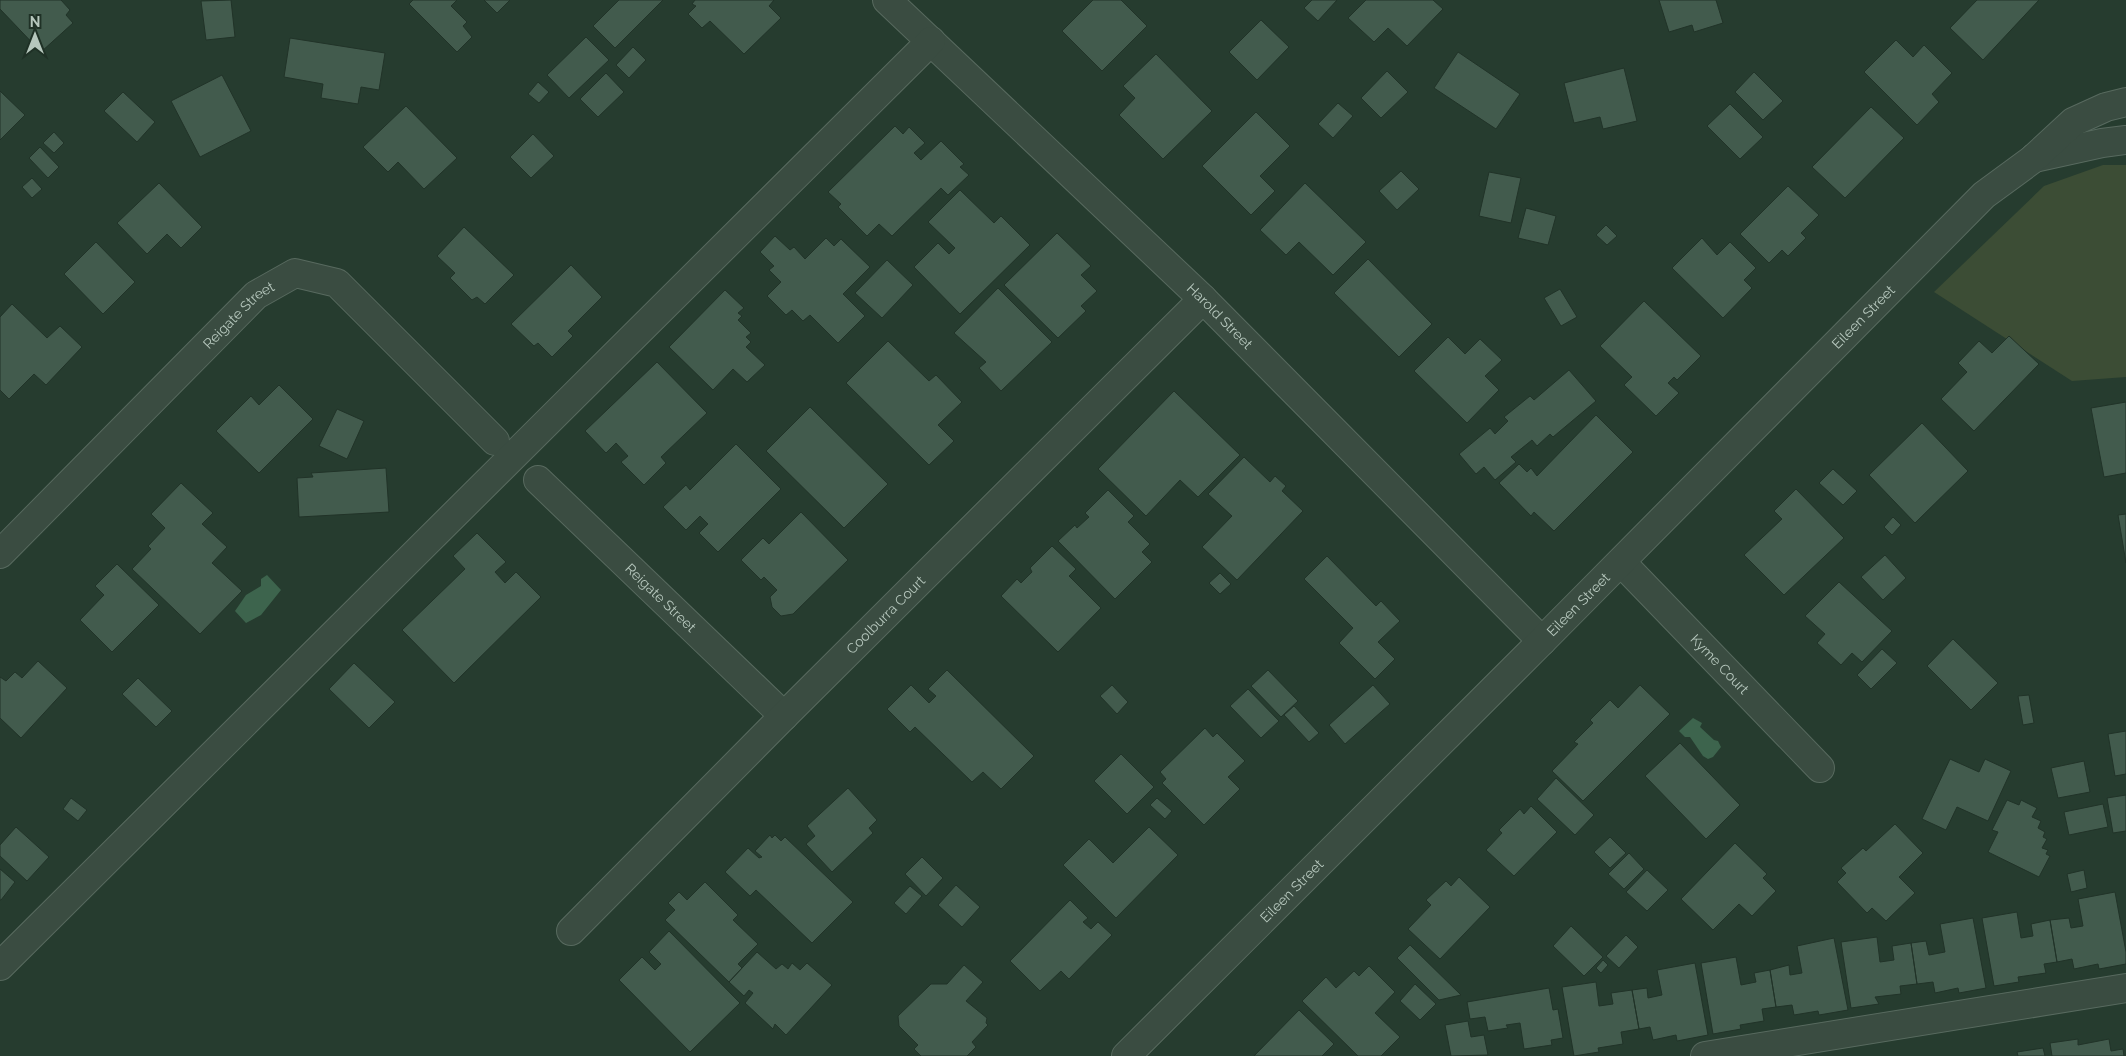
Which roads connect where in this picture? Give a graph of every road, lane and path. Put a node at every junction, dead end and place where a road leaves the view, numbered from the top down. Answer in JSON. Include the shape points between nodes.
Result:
{"nodes":[{"id":1,"x":887,"y":0,"type":"edge"},
{"id":2,"x":931,"y":42,"type":"junction"},
{"id":3,"x":2126,"y":102,"type":"edge"},
{"id":4,"x":2126,"y":140,"type":"edge"},
{"id":5,"x":2033,"y":159,"type":"junction"},
{"id":6,"x":1203,"y":299,"type":"junction"},
{"id":7,"x":495,"y":441,"type":"dead end"},
{"id":8,"x":538,"y":480,"type":"dead end"},
{"id":9,"x":0,"y":554,"type":"edge"},
{"id":10,"x":1621,"y":562,"type":"junction"},
{"id":11,"x":1542,"y":642,"type":"junction"},
{"id":12,"x":784,"y":716,"type":"junction"},
{"id":13,"x":1820,"y":768,"type":"dead end"},
{"id":14,"x":571,"y":931,"type":"dead end"},
{"id":15,"x":0,"y":966,"type":"edge"},
{"id":16,"x":2126,"y":988,"type":"edge"},
{"id":17,"x":1126,"y":1056,"type":"edge"},
{"id":18,"x":1705,"y":1056,"type":"edge"}],
"edges":[{"from":1,"to":2,"type":"street","name":"Harold Street"},
{"from":2,"to":6,"type":"street","name":"Harold Street"},
{"from":2,"to":15,"type":"street"},
{"from":3,"to":5,"type":"street","name":"Eileen Street","via":[[2073,122]]},
{"from":4,"to":5,"type":"street","name":"Eileen Street"},
{"from":5,"to":10,"type":"street","name":"Eileen Street","via":[[1984,195]]},
{"from":6,"to":11,"type":"street","name":"Harold Street"},
{"from":6,"to":12,"type":"street","name":"Coolburra Court"},
{"from":7,"to":9,"type":"street","name":"Reigate Street","via":[[337,283],[296,273],[256,295]]},
{"from":8,"to":12,"type":"street","name":"Reigate Street"},
{"from":10,"to":11,"type":"street","name":"Eileen Street"},
{"from":10,"to":13,"type":"street","name":"Kyme Court"},
{"from":11,"to":17,"type":"street","name":"Eileen Street"},
{"from":12,"to":14,"type":"street","name":"Coolburra Court"},
{"from":16,"to":18,"type":"street"}]}
